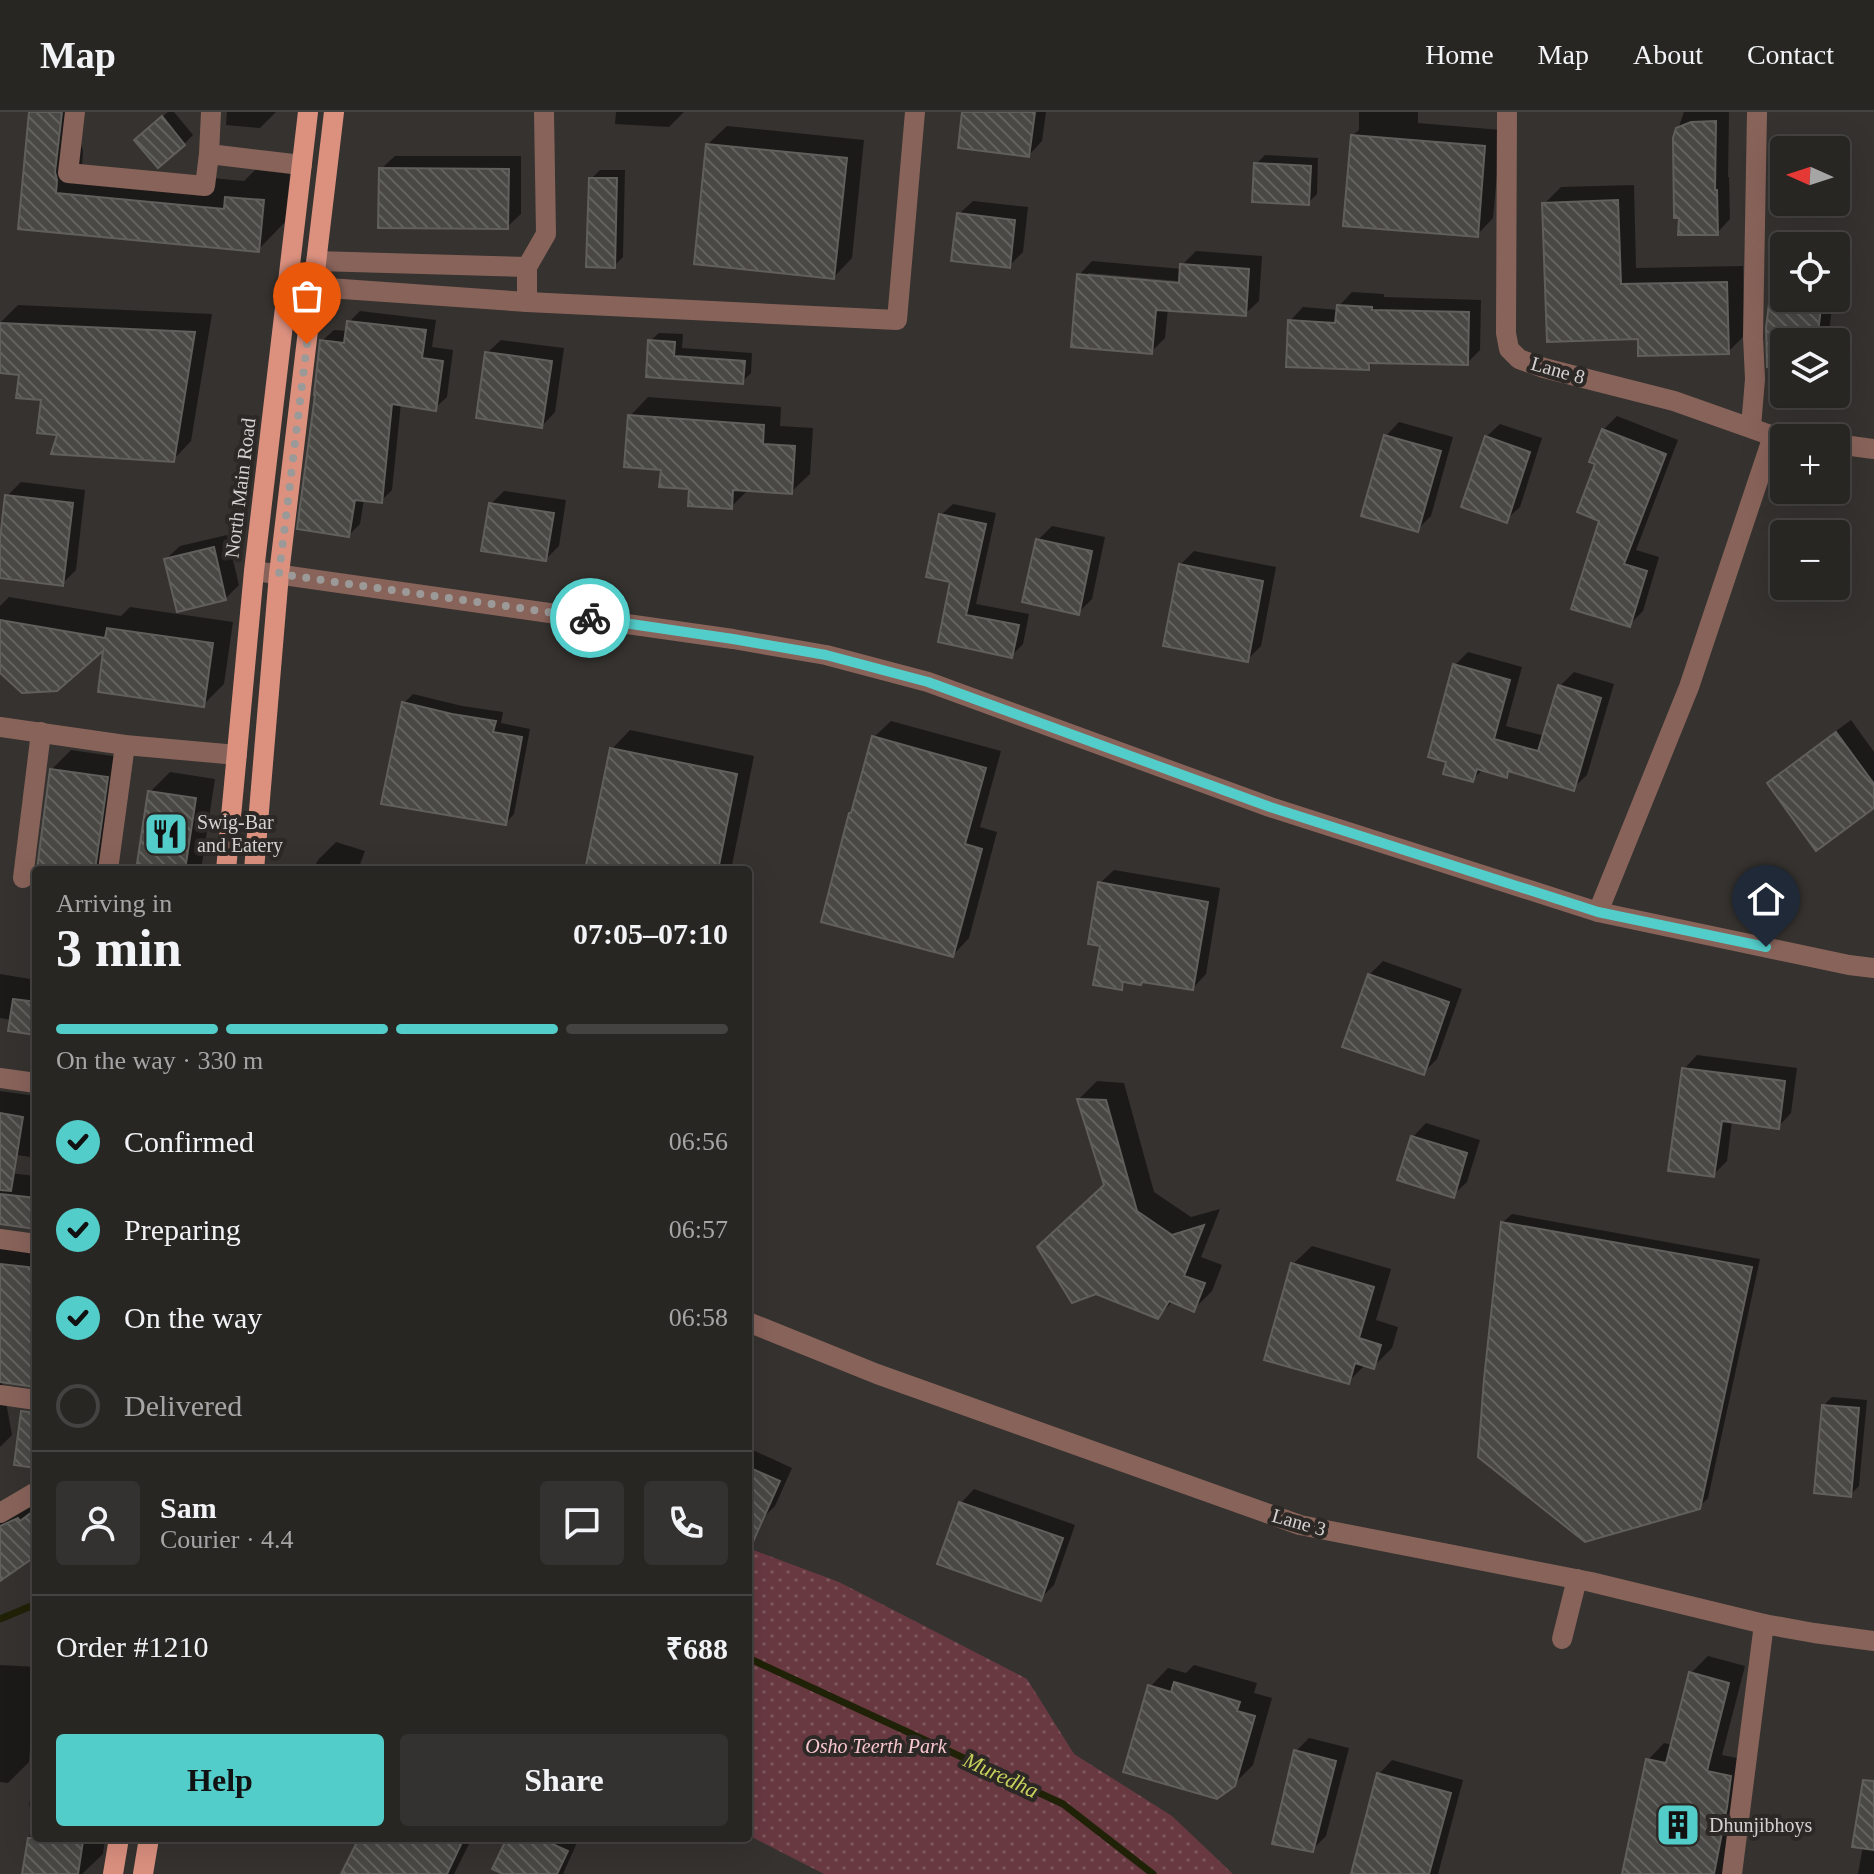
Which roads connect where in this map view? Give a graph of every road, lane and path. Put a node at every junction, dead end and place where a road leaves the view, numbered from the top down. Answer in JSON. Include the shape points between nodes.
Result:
{"nodes":[{"id":1,"x":75,"y":112,"type":"edge"},
{"id":2,"x":211,"y":112,"type":"edge"},
{"id":3,"x":308,"y":112,"type":"edge"},
{"id":4,"x":334,"y":112,"type":"edge"},
{"id":5,"x":544,"y":112,"type":"edge"},
{"id":6,"x":915,"y":112,"type":"edge"},
{"id":7,"x":1507,"y":112,"type":"edge"},
{"id":8,"x":1757,"y":112,"type":"edge"},
{"id":9,"x":209,"y":154,"type":"junction"},
{"id":10,"x":302,"y":165,"type":"junction"},
{"id":11,"x":316,"y":261,"type":"junction"},
{"id":12,"x":527,"y":267,"type":"junction"},
{"id":13,"x":314,"y":287,"type":"junction"},
{"id":14,"x":527,"y":302,"type":"junction"},
{"id":15,"x":1751,"y":427,"type":"junction"},
{"id":16,"x":1770,"y":433,"type":"edge"},
{"id":17,"x":1850,"y":446,"type":"edge"},
{"id":18,"x":1874,"y":449,"type":"edge"},
{"id":19,"x":1770,"y":469,"type":"edge"},
{"id":20,"x":254,"y":571,"type":"junction"},
{"id":21,"x":279,"y":574,"type":"junction"},
{"id":22,"x":0,"y":727,"type":"edge"},
{"id":23,"x":41,"y":732,"type":"junction"},
{"id":24,"x":130,"y":745,"type":"junction"},
{"id":25,"x":237,"y":755,"type":"junction"},
{"id":26,"x":109,"y":866,"type":"edge"},
{"id":27,"x":120,"y":866,"type":"edge"},
{"id":28,"x":226,"y":866,"type":"edge"},
{"id":29,"x":254,"y":866,"type":"edge"},
{"id":30,"x":23,"y":878,"type":"dead end"},
{"id":31,"x":1598,"y":912,"type":"junction"},
{"id":32,"x":1874,"y":968,"type":"edge"},
{"id":33,"x":0,"y":1078,"type":"edge"},
{"id":34,"x":32,"y":1082,"type":"edge"},
{"id":35,"x":0,"y":1239,"type":"edge"},
{"id":36,"x":32,"y":1243,"type":"edge"},
{"id":37,"x":752,"y":1324,"type":"edge"},
{"id":38,"x":0,"y":1395,"type":"edge"},
{"id":39,"x":32,"y":1399,"type":"edge"},
{"id":40,"x":32,"y":1494,"type":"edge"},
{"id":41,"x":0,"y":1513,"type":"edge"},
{"id":42,"x":1577,"y":1579,"type":"junction"},
{"id":43,"x":1764,"y":1624,"type":"junction"},
{"id":44,"x":1562,"y":1639,"type":"dead end"},
{"id":45,"x":1874,"y":1641,"type":"edge"},
{"id":46,"x":118,"y":1842,"type":"edge"},
{"id":47,"x":148,"y":1842,"type":"edge"},
{"id":48,"x":113,"y":1874,"type":"edge"},
{"id":49,"x":143,"y":1874,"type":"edge"},
{"id":50,"x":1732,"y":1874,"type":"edge"}],
"edges":[{"from":1,"to":9,"type":"street","via":[[68,173],[205,186]]},
{"from":2,"to":9,"type":"street"},
{"from":3,"to":10,"type":"main road","name":"North Main Road"},
{"from":4,"to":11,"type":"main road"},
{"from":5,"to":12,"type":"street","via":[[546,234]]},
{"from":6,"to":14,"type":"street","via":[[897,320]]},
{"from":7,"to":15,"type":"street","name":"Lane 8","via":[[1509,349],[1519,359],[1544,368]]},
{"from":8,"to":15,"type":"street"},
{"from":9,"to":10,"type":"street"},
{"from":10,"to":20,"type":"main road","name":"North Main Road"},
{"from":11,"to":12,"type":"street"},
{"from":11,"to":13,"type":"main road"},
{"from":12,"to":14,"type":"street"},
{"from":13,"to":14,"type":"street"},
{"from":13,"to":21,"type":"main road"},
{"from":15,"to":16,"type":"street","name":"Lane 8"},
{"from":17,"to":18,"type":"street"},
{"from":19,"to":31,"type":"street"},
{"from":20,"to":21,"type":"street"},
{"from":20,"to":25,"type":"main road","name":"North Main Road"},
{"from":21,"to":29,"type":"main road"},
{"from":21,"to":31,"type":"street","via":[[826,655],[928,682],[1270,807]]},
{"from":22,"to":23,"type":"street"},
{"from":23,"to":24,"type":"street"},
{"from":23,"to":30,"type":"street"},
{"from":24,"to":25,"type":"street"},
{"from":24,"to":26,"type":"street"},
{"from":24,"to":27,"type":"street"},
{"from":25,"to":28,"type":"main road","name":"North Main Road"},
{"from":31,"to":32,"type":"street"},
{"from":33,"to":34,"type":"street"},
{"from":35,"to":36,"type":"street"},
{"from":37,"to":42,"type":"street","name":"Lane 3","via":[[877,1374],[1300,1525]]},
{"from":38,"to":39,"type":"street"},
{"from":40,"to":41,"type":"street"},
{"from":42,"to":43,"type":"street","name":"Lane 3"},
{"from":42,"to":44,"type":"street"},
{"from":43,"to":45,"type":"street","name":"Lane 3"},
{"from":43,"to":50,"type":"street"},
{"from":46,"to":48,"type":"main road"},
{"from":47,"to":49,"type":"main road"}]}
